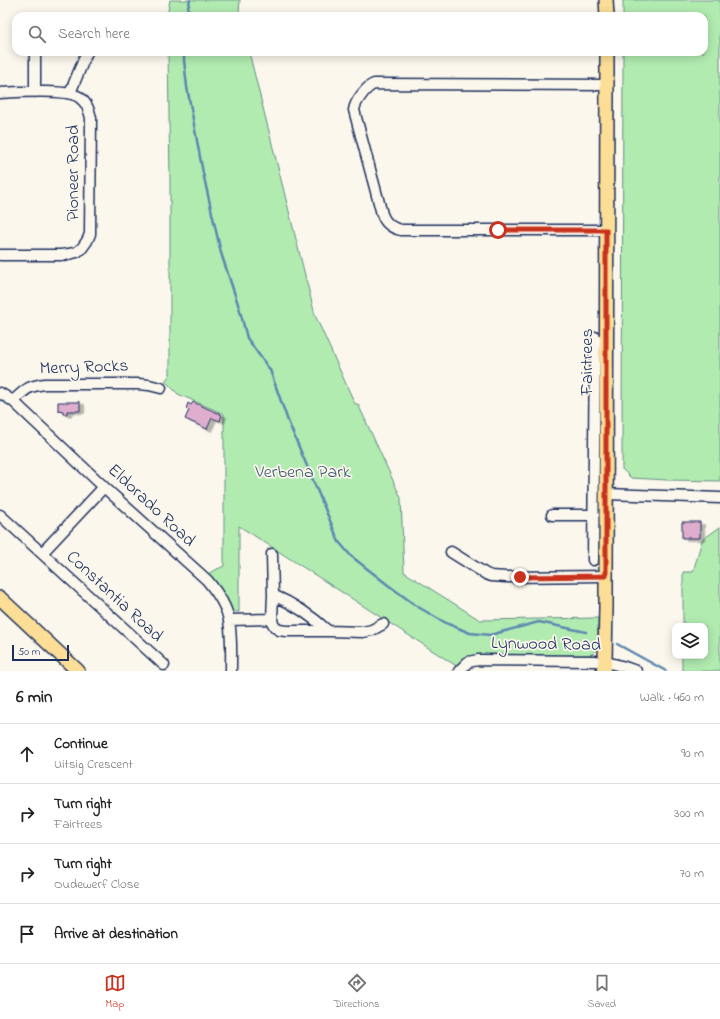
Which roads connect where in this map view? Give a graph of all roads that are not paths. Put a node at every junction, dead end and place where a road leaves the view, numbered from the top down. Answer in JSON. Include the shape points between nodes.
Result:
{"nodes":[{"id":1,"x":606,"y":0,"type":"edge"},
{"id":2,"x":606,"y":12,"type":"edge"},
{"id":3,"x":35,"y":56,"type":"edge"},
{"id":4,"x":86,"y":56,"type":"edge"},
{"id":5,"x":607,"y":56,"type":"edge"},
{"id":6,"x":607,"y":85,"type":"junction"},
{"id":7,"x":0,"y":92,"type":"edge"},
{"id":8,"x":35,"y":92,"type":"junction"},
{"id":9,"x":70,"y":93,"type":"junction"},
{"id":10,"x":606,"y":230,"type":"junction"},
{"id":11,"x":0,"y":255,"type":"edge"},
{"id":12,"x":595,"y":336,"type":"dead end"},
{"id":13,"x":161,"y":388,"type":"dead end"},
{"id":14,"x":600,"y":392,"type":"junction"},
{"id":15,"x":0,"y":393,"type":"edge"},
{"id":16,"x":13,"y":401,"type":"junction"},
{"id":17,"x":104,"y":486,"type":"junction"},
{"id":18,"x":607,"y":494,"type":"junction"},
{"id":19,"x":718,"y":499,"type":"edge"},
{"id":20,"x":0,"y":515,"type":"edge"},
{"id":21,"x":552,"y":515,"type":"dead end"},
{"id":22,"x":594,"y":515,"type":"junction"},
{"id":23,"x":42,"y":552,"type":"junction"},
{"id":24,"x":451,"y":552,"type":"dead end"},
{"id":25,"x":272,"y":554,"type":"dead end"},
{"id":26,"x":594,"y":560,"type":"dead end"},
{"id":27,"x":606,"y":576,"type":"junction"},
{"id":28,"x":274,"y":595,"type":"junction"},
{"id":29,"x":0,"y":598,"type":"edge"},
{"id":30,"x":272,"y":619,"type":"junction"},
{"id":31,"x":229,"y":620,"type":"junction"},
{"id":32,"x":383,"y":624,"type":"dead end"},
{"id":33,"x":328,"y":631,"type":"junction"},
{"id":34,"x":164,"y":666,"type":"dead end"},
{"id":35,"x":512,"y":666,"type":"edge"},
{"id":36,"x":604,"y":666,"type":"edge"},
{"id":37,"x":78,"y":671,"type":"edge"},
{"id":38,"x":231,"y":671,"type":"edge"},
{"id":39,"x":459,"y":671,"type":"edge"},
{"id":40,"x":636,"y":671,"type":"edge"}],
"edges":[{"from":1,"to":2,"type":"main road"},
{"from":3,"to":8,"type":"street"},
{"from":4,"to":9,"type":"street"},
{"from":5,"to":6,"type":"main road","name":"Fairtrees"},
{"from":6,"to":10,"type":"main road","name":"Fairtrees"},
{"from":6,"to":10,"type":"street","via":[[374,84],[368,87],[354,110],[382,214],[385,221],[394,228]]},
{"from":7,"to":8,"type":"street"},
{"from":8,"to":9,"type":"street"},
{"from":9,"to":11,"type":"street","name":"Pioneer Road","via":[[85,103],[91,118],[90,234],[87,241],[77,252],[61,255]]},
{"from":10,"to":14,"type":"main road","name":"Fairtrees"},
{"from":12,"to":14,"type":"street"},
{"from":13,"to":16,"type":"street","name":"Merry Rocks","via":[[138,384],[45,384],[28,388]]},
{"from":14,"to":18,"type":"main road","name":"Fairtrees"},
{"from":14,"to":22,"type":"street"},
{"from":15,"to":16,"type":"street","name":"Eldorado Road"},
{"from":16,"to":17,"type":"street","name":"Eldorado Road"},
{"from":17,"to":23,"type":"street","name":"Constantia Road"},
{"from":17,"to":31,"type":"street","name":"Eldorado Road","via":[[207,580],[222,602]]},
{"from":18,"to":19,"type":"street"},
{"from":18,"to":27,"type":"main road","name":"Fairtrees"},
{"from":20,"to":23,"type":"street","name":"Constantia Road"},
{"from":21,"to":22,"type":"street"},
{"from":22,"to":26,"type":"street"},
{"from":23,"to":34,"type":"street","name":"Constantia Road"},
{"from":24,"to":27,"type":"street","via":[[491,576]]},
{"from":25,"to":28,"type":"street"},
{"from":27,"to":36,"type":"main road","name":"Fairtrees"},
{"from":28,"to":30,"type":"street"},
{"from":28,"to":33,"type":"street","via":[[304,612]]},
{"from":29,"to":37,"type":"main road"},
{"from":30,"to":31,"type":"street"},
{"from":30,"to":33,"type":"street","via":[[275,627],[282,631]]},
{"from":31,"to":38,"type":"street","name":"Eldorado Road"},
{"from":32,"to":33,"type":"street","via":[[367,631]]},
{"from":35,"to":36,"type":"street","name":"Lynwood Road","via":[[595,661]]},
{"from":35,"to":39,"type":"street","name":"Lynwood Road","via":[[473,661],[465,664]]},
{"from":36,"to":40,"type":"street","name":"Lynwood Road","via":[[620,666]]}]}
